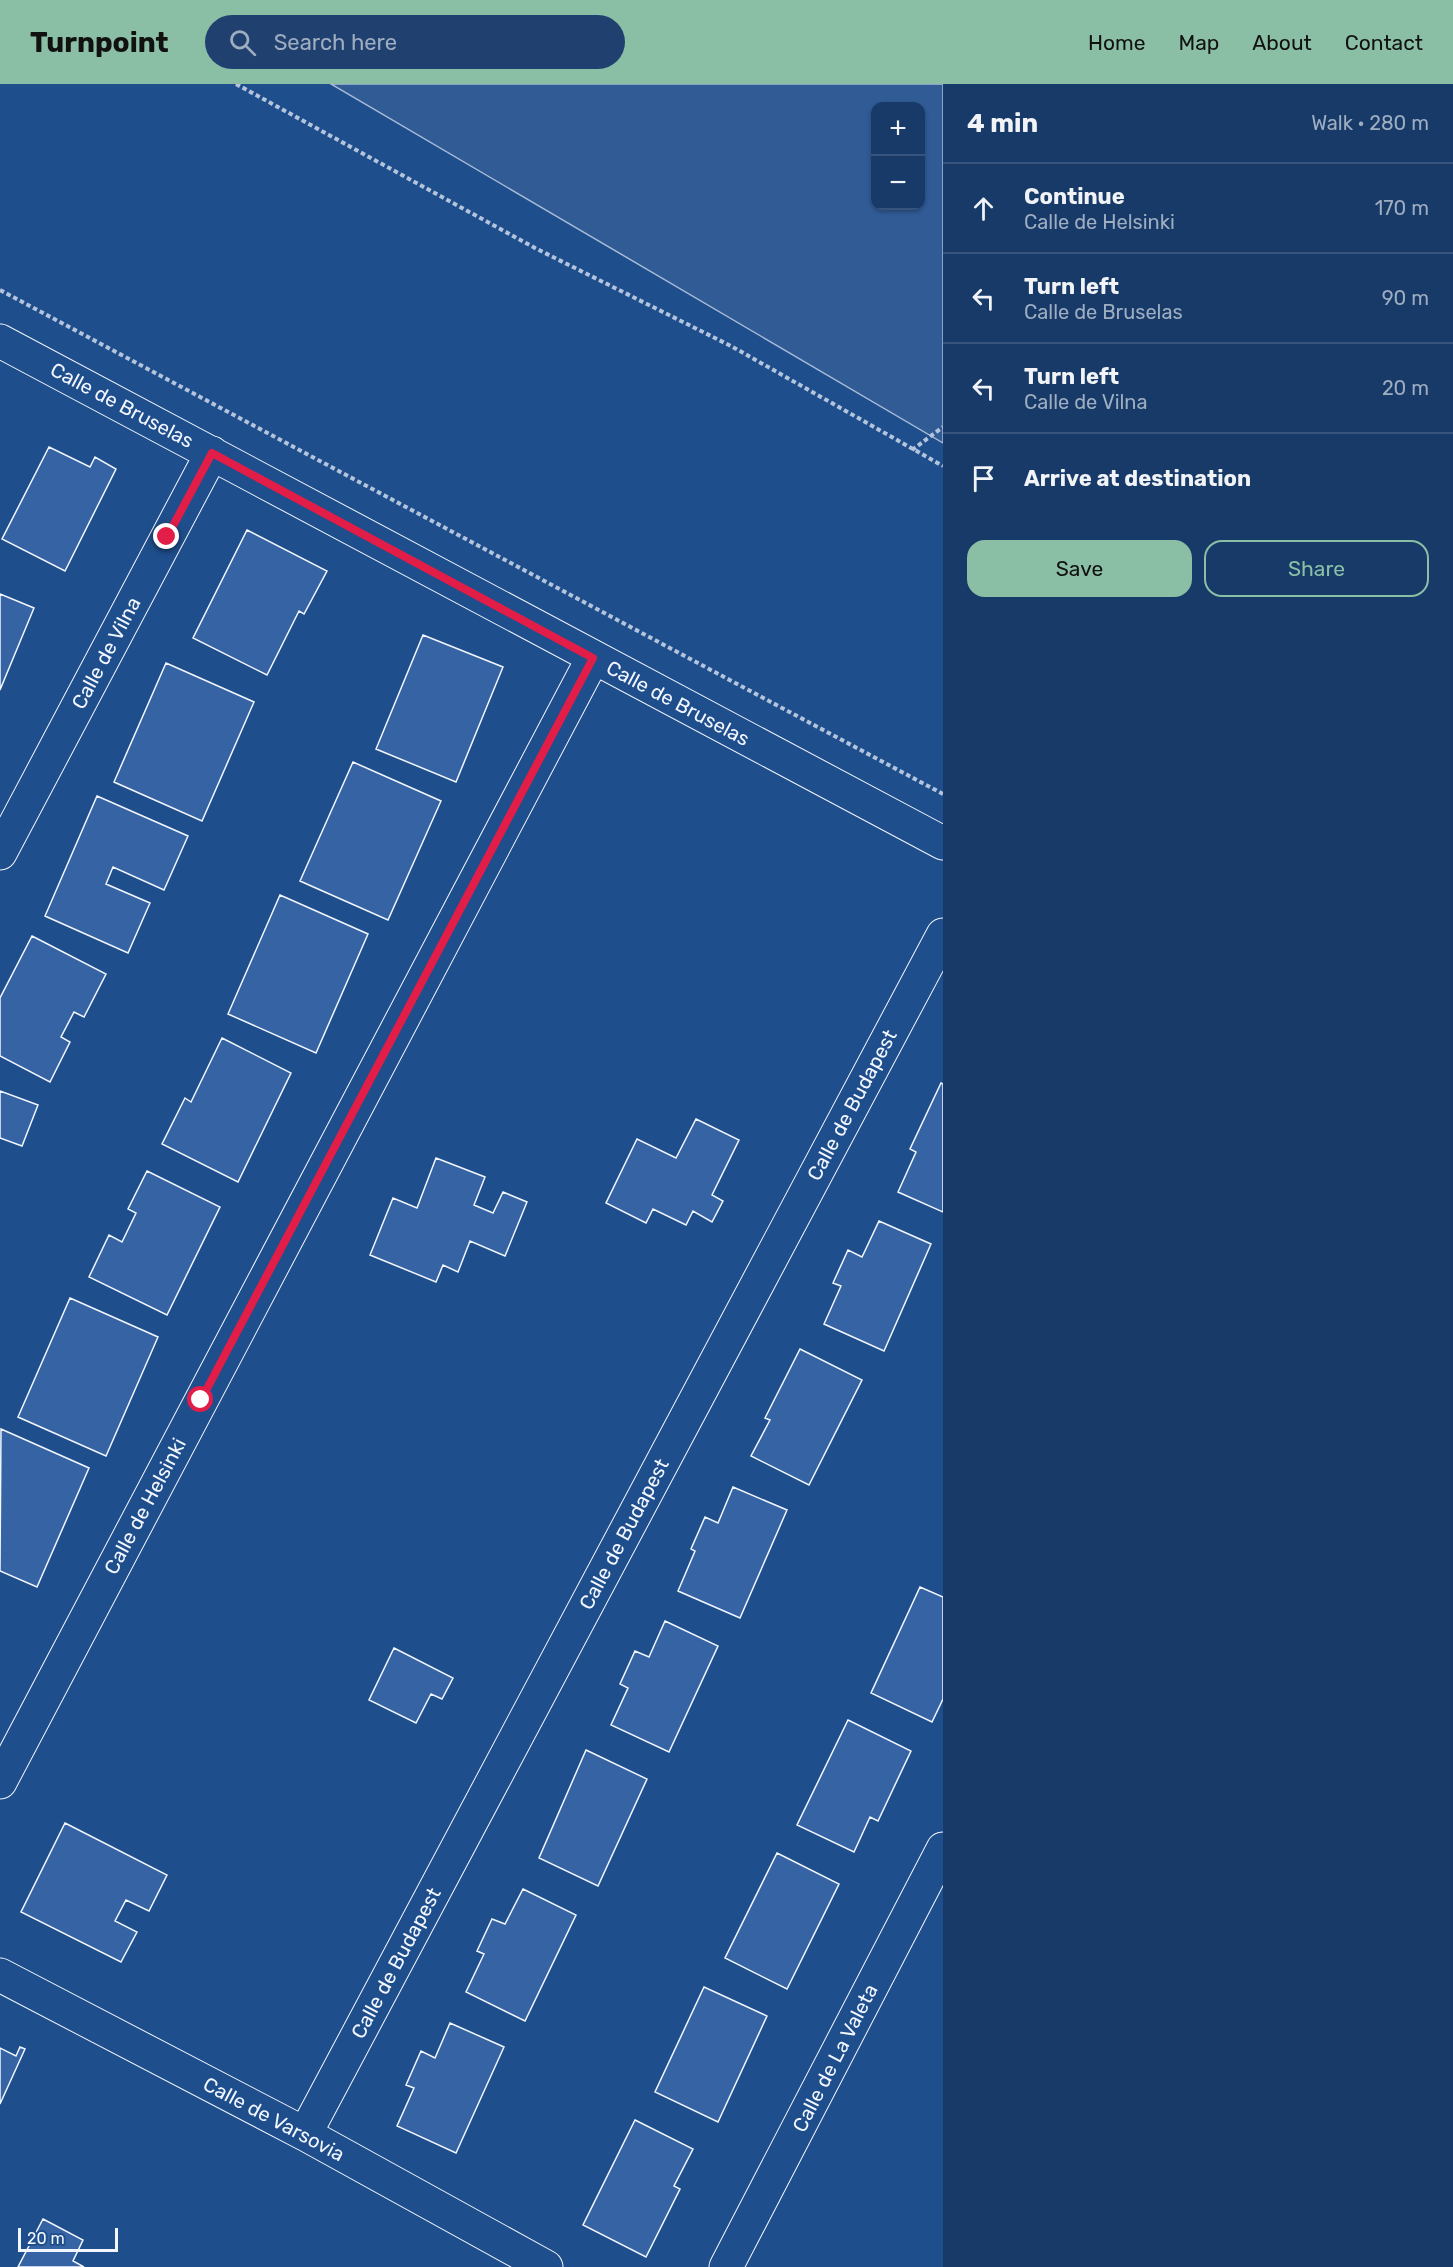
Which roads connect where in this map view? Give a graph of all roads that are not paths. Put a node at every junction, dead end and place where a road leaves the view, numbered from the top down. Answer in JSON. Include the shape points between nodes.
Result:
{"nodes":[{"id":1,"x":0,"y":341,"type":"edge"},
{"id":2,"x":212,"y":453,"type":"junction"},
{"id":3,"x":593,"y":658,"type":"junction"},
{"id":4,"x":943,"y":843,"type":"edge"},
{"id":5,"x":0,"y":853,"type":"edge"},
{"id":6,"x":943,"y":935,"type":"edge"},
{"id":7,"x":0,"y":1782,"type":"edge"},
{"id":8,"x":943,"y":1849,"type":"edge"},
{"id":9,"x":0,"y":1975,"type":"edge"},
{"id":10,"x":305,"y":2134,"type":"junction"},
{"id":11,"x":546,"y":2267,"type":"edge"},
{"id":12,"x":726,"y":2267,"type":"edge"}],
"edges":[{"from":1,"to":2,"type":"street","name":"Calle de Bruselas"},
{"from":2,"to":3,"type":"street","name":"Calle de Bruselas"},
{"from":2,"to":5,"type":"street","name":"Calle de Vilna"},
{"from":3,"to":4,"type":"street","name":"Calle de Bruselas"},
{"from":3,"to":7,"type":"street","name":"Calle de Helsinki"},
{"from":6,"to":10,"type":"street","name":"Calle de Budapest"},
{"from":8,"to":12,"type":"street","name":"Calle de La Valeta"},
{"from":9,"to":10,"type":"street","name":"Calle de Varsovia"},
{"from":10,"to":11,"type":"street","name":"Calle de Varsovia"}]}
